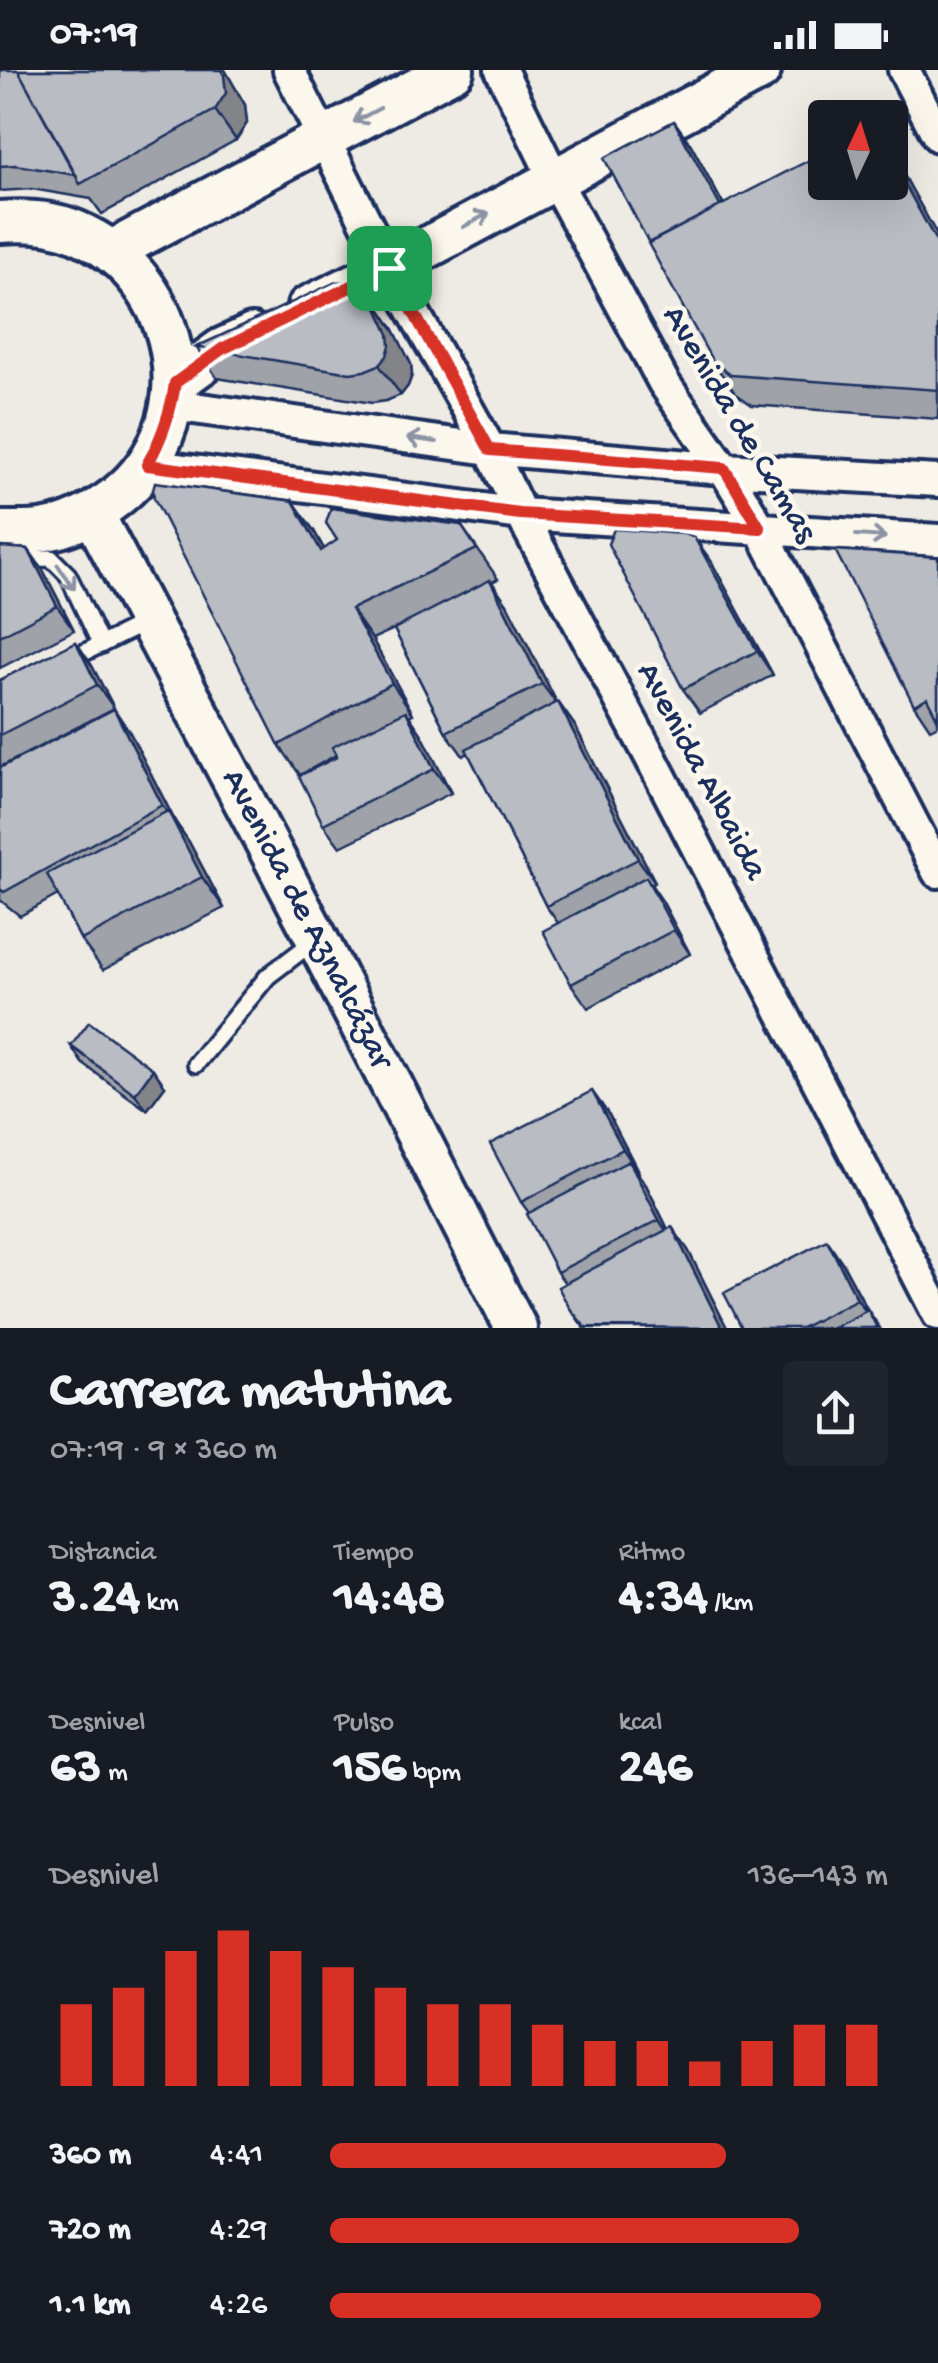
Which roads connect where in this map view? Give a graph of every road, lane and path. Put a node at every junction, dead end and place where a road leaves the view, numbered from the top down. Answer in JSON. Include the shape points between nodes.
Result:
{"nodes":[{"id":1,"x":289,"y":70,"type":"edge"},
{"id":2,"x":453,"y":70,"type":"edge"},
{"id":3,"x":501,"y":70,"type":"edge"},
{"id":4,"x":760,"y":70,"type":"edge"},
{"id":5,"x":904,"y":70,"type":"edge"},
{"id":6,"x":938,"y":136,"type":"edge"},
{"id":7,"x":324,"y":138,"type":"junction"},
{"id":8,"x":554,"y":178,"type":"junction"},
{"id":9,"x":0,"y":222,"type":"edge"},
{"id":10,"x":112,"y":251,"type":"junction"},
{"id":11,"x":389,"y":268,"type":"junction"},
{"id":12,"x":174,"y":394,"type":"junction"},
{"id":13,"x":490,"y":450,"type":"junction"},
{"id":14,"x":147,"y":465,"type":"junction"},
{"id":15,"x":724,"y":468,"type":"junction"},
{"id":16,"x":938,"y":481,"type":"edge"},
{"id":17,"x":93,"y":514,"type":"junction"},
{"id":18,"x":520,"y":514,"type":"junction"},
{"id":19,"x":760,"y":528,"type":"junction"},
{"id":20,"x":0,"y":532,"type":"edge"},
{"id":21,"x":938,"y":540,"type":"edge"},
{"id":22,"x":0,"y":557,"type":"edge"},
{"id":23,"x":150,"y":621,"type":"junction"},
{"id":24,"x":101,"y":645,"type":"junction"},
{"id":25,"x":50,"y":669,"type":"edge"},
{"id":26,"x":938,"y":872,"type":"edge"},
{"id":27,"x":317,"y":939,"type":"junction"},
{"id":28,"x":196,"y":1064,"type":"dead end"},
{"id":29,"x":938,"y":1314,"type":"edge"},
{"id":30,"x":516,"y":1328,"type":"edge"}],
"edges":[{"from":1,"to":7,"type":"street","name":"Avenida Albaida"},
{"from":2,"to":7,"type":"street","one_way":true},
{"from":3,"to":8,"type":"street","name":"Avenida de Camas"},
{"from":4,"to":8,"type":"street"},
{"from":5,"to":6,"type":"street"},
{"from":7,"to":10,"type":"street"},
{"from":7,"to":11,"type":"street","name":"Avenida Albaida"},
{"from":11,"to":8,"type":"street","one_way":true},
{"from":8,"to":15,"type":"street","name":"Avenida de Camas","via":[[664,382]]},
{"from":9,"to":10,"type":"street","via":[[30,220],[73,230]]},
{"from":10,"to":12,"type":"street","via":[[147,288],[169,333]]},
{"from":11,"to":12,"type":"street","via":[[222,349]]},
{"from":11,"to":13,"type":"street","name":"Avenida Albaida"},
{"from":13,"to":12,"type":"street","one_way":true},
{"from":12,"to":14,"type":"street"},
{"from":13,"to":15,"type":"street"},
{"from":13,"to":18,"type":"street","name":"Avenida Albaida"},
{"from":14,"to":17,"type":"street"},
{"from":14,"to":18,"type":"street"},
{"from":15,"to":16,"type":"street"},
{"from":15,"to":19,"type":"street","name":"Avenida de Camas"},
{"from":17,"to":20,"type":"street","via":[[48,530]]},
{"from":17,"to":23,"type":"street","name":"Avenida de Aznalcázar"},
{"from":18,"to":19,"type":"street"},
{"from":18,"to":29,"type":"street","name":"Avenida Albaida"},
{"from":19,"to":21,"type":"street","one_way":true},
{"from":19,"to":26,"type":"street","name":"Avenida de Camas"},
{"from":22,"to":24,"type":"lane","one_way":true,"via":[[50,558],[68,575]]},
{"from":23,"to":24,"type":"lane"},
{"from":23,"to":27,"type":"street","name":"Avenida de Aznalcázar"},
{"from":24,"to":25,"type":"lane"},
{"from":27,"to":28,"type":"lane","via":[[268,976]]},
{"from":27,"to":30,"type":"street","name":"Avenida de Aznalcázar"}]}
